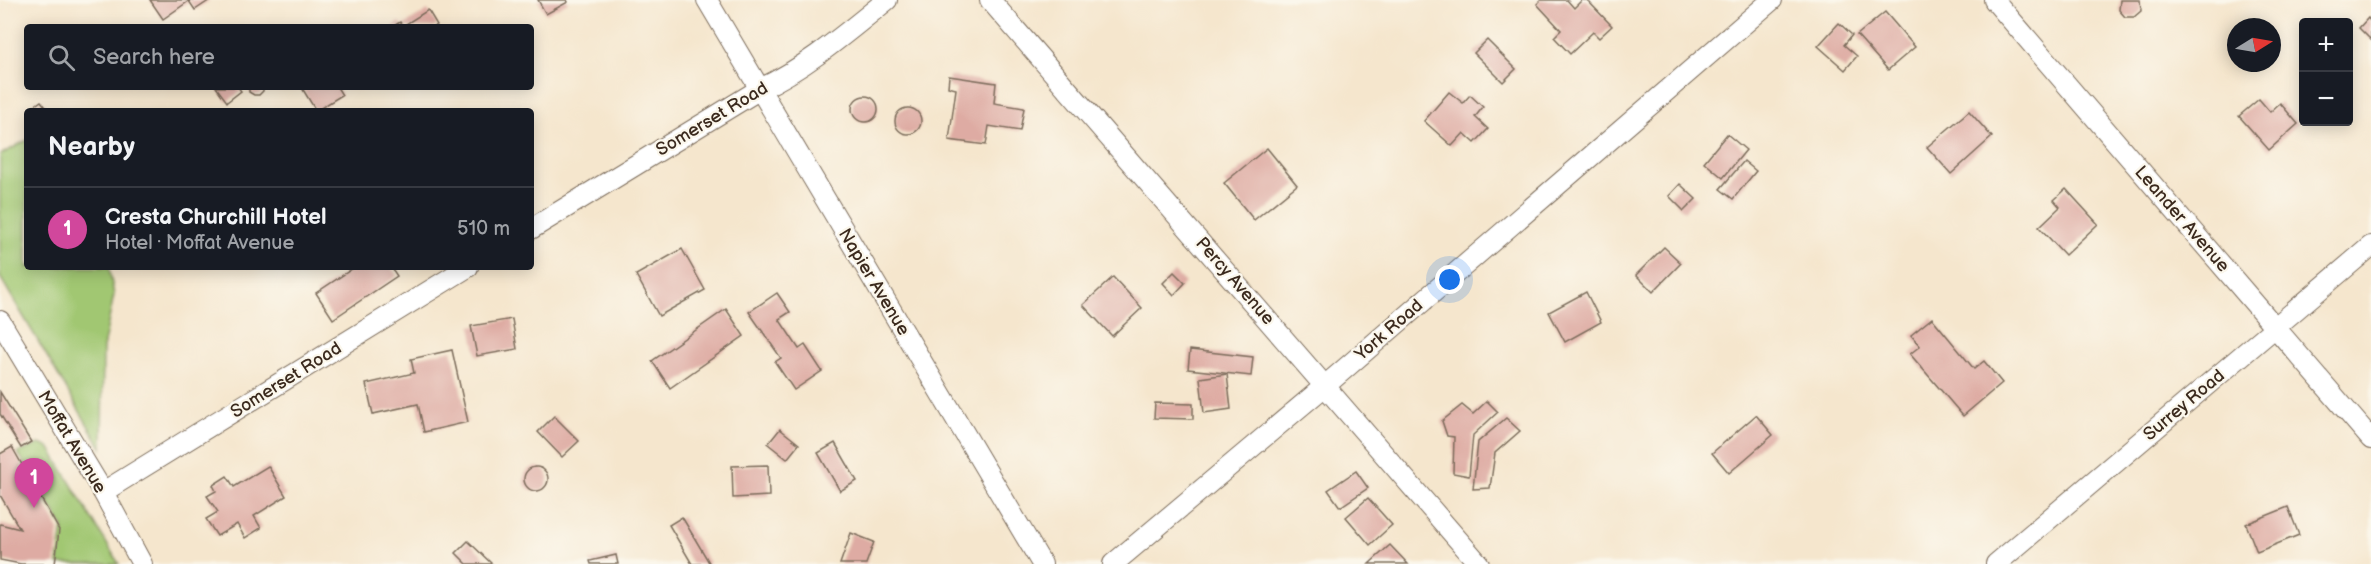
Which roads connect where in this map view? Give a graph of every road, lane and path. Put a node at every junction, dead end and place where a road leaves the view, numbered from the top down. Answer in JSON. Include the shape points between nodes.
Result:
{"nodes":[{"id":1,"x":707,"y":0,"type":"edge"},
{"id":2,"x":887,"y":0,"type":"edge"},
{"id":3,"x":990,"y":0,"type":"edge"},
{"id":4,"x":1772,"y":0,"type":"edge"},
{"id":5,"x":1994,"y":0,"type":"edge"},
{"id":6,"x":760,"y":89,"type":"junction"},
{"id":7,"x":534,"y":227,"type":"edge"},
{"id":8,"x":2371,"y":246,"type":"edge"},
{"id":9,"x":463,"y":270,"type":"edge"},
{"id":10,"x":0,"y":321,"type":"edge"},
{"id":11,"x":2276,"y":328,"type":"junction"},
{"id":12,"x":1326,"y":385,"type":"junction"},
{"id":13,"x":2371,"y":439,"type":"edge"},
{"id":14,"x":103,"y":492,"type":"junction"},
{"id":15,"x":142,"y":564,"type":"edge"},
{"id":16,"x":1042,"y":564,"type":"edge"},
{"id":17,"x":1113,"y":564,"type":"edge"},
{"id":18,"x":1479,"y":564,"type":"edge"},
{"id":19,"x":1996,"y":564,"type":"edge"}],
"edges":[{"from":1,"to":6,"type":"street","name":"Napier Avenue"},
{"from":2,"to":6,"type":"street","name":"Somerset Road","via":[[809,62]]},
{"from":3,"to":12,"type":"street","name":"Percy Avenue"},
{"from":4,"to":12,"type":"street","name":"York Road"},
{"from":5,"to":11,"type":"street","name":"Leander Avenue"},
{"from":6,"to":7,"type":"street","name":"Somerset Road"},
{"from":6,"to":16,"type":"street","name":"Napier Avenue"},
{"from":8,"to":11,"type":"street","name":"Surrey Road"},
{"from":9,"to":14,"type":"street","name":"Somerset Road"},
{"from":10,"to":14,"type":"street","name":"Moffat Avenue"},
{"from":11,"to":13,"type":"street","name":"Leander Avenue"},
{"from":11,"to":19,"type":"street","name":"Surrey Road"},
{"from":12,"to":17,"type":"street","name":"York Road"},
{"from":12,"to":18,"type":"street","name":"Percy Avenue"},
{"from":14,"to":15,"type":"street","name":"Moffat Avenue"}]}
